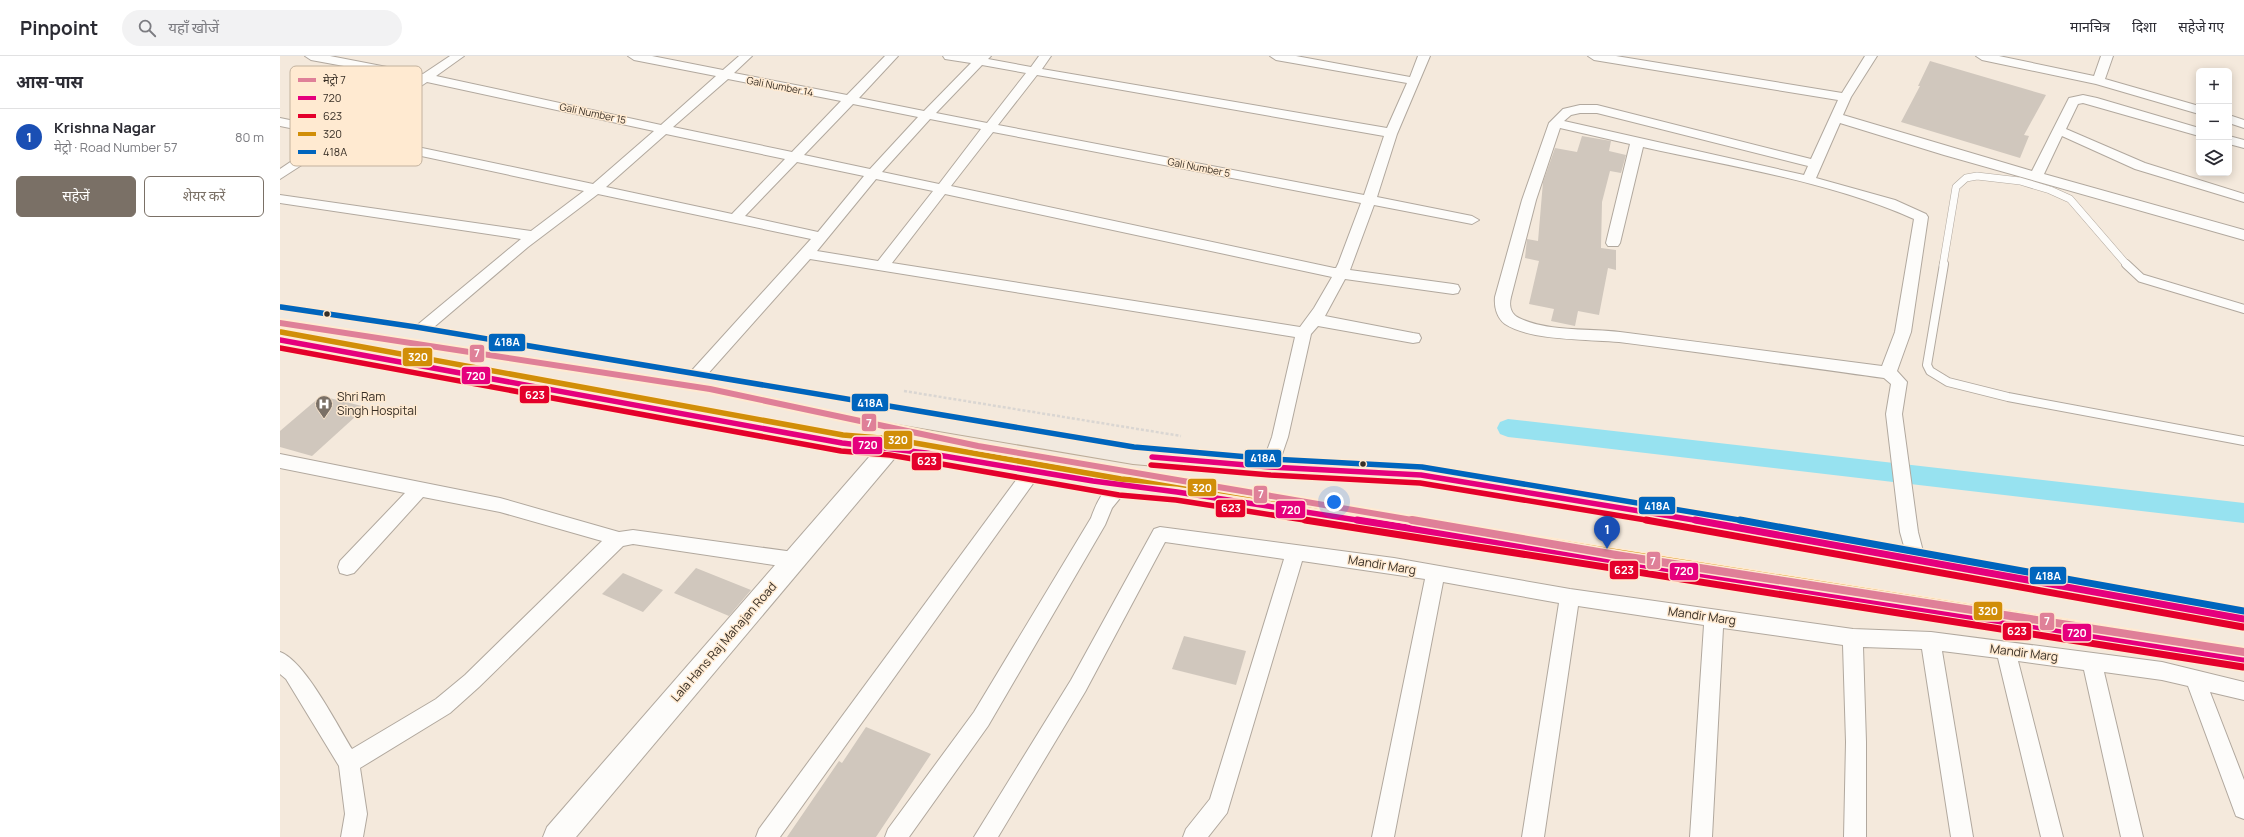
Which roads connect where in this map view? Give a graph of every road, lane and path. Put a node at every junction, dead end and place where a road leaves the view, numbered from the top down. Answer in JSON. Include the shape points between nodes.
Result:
{"nodes":[{"id":1,"x":311,"y":56,"type":"edge"},
{"id":2,"x":458,"y":56,"type":"edge"},
{"id":3,"x":634,"y":56,"type":"edge"},
{"id":4,"x":746,"y":56,"type":"edge"},
{"id":5,"x":892,"y":56,"type":"edge"},
{"id":6,"x":949,"y":56,"type":"edge"},
{"id":7,"x":1045,"y":56,"type":"edge"},
{"id":8,"x":1276,"y":56,"type":"edge"},
{"id":9,"x":1424,"y":56,"type":"edge"},
{"id":10,"x":1594,"y":56,"type":"edge"},
{"id":11,"x":1871,"y":56,"type":"edge"},
{"id":12,"x":1982,"y":56,"type":"edge"},
{"id":13,"x":2107,"y":56,"type":"edge"},
{"id":14,"x":982,"y":59,"type":"edge"},
{"id":15,"x":363,"y":66,"type":"edge"},
{"id":16,"x":1033,"y":71,"type":"junction"},
{"id":17,"x":725,"y":75,"type":"junction"},
{"id":18,"x":422,"y":77,"type":"edge"},
{"id":19,"x":426,"y":78,"type":"junction"},
{"id":20,"x":422,"y":81,"type":"edge"},
{"id":21,"x":1414,"y":81,"type":"junction"},
{"id":22,"x":2098,"y":81,"type":"junction"},
{"id":23,"x":1845,"y":97,"type":"junction"},
{"id":24,"x":850,"y":100,"type":"junction"},
{"id":25,"x":2196,"y":109,"type":"edge"},
{"id":26,"x":926,"y":115,"type":"junction"},
{"id":27,"x":1835,"y":117,"type":"junction"},
{"id":28,"x":2232,"y":120,"type":"edge"},
{"id":29,"x":280,"y":122,"type":"edge"},
{"id":30,"x":1555,"y":123,"type":"junction"},
{"id":31,"x":290,"y":124,"type":"edge"},
{"id":32,"x":2244,"y":124,"type":"edge"},
{"id":33,"x":989,"y":127,"type":"junction"},
{"id":34,"x":664,"y":129,"type":"junction"},
{"id":35,"x":2058,"y":130,"type":"junction"},
{"id":36,"x":2196,"y":131,"type":"edge"},
{"id":37,"x":1391,"y":132,"type":"junction"},
{"id":38,"x":2232,"y":141,"type":"edge"},
{"id":39,"x":1637,"y":143,"type":"junction"},
{"id":40,"x":2244,"y":144,"type":"edge"},
{"id":41,"x":422,"y":151,"type":"edge"},
{"id":42,"x":795,"y":157,"type":"junction"},
{"id":43,"x":1815,"y":164,"type":"junction"},
{"id":44,"x":293,"y":166,"type":"edge"},
{"id":45,"x":873,"y":174,"type":"junction"},
{"id":46,"x":280,"y":175,"type":"edge"},
{"id":47,"x":2036,"y":176,"type":"junction"},
{"id":48,"x":1809,"y":180,"type":"junction"},
{"id":49,"x":597,"y":188,"type":"junction"},
{"id":50,"x":943,"y":190,"type":"junction"},
{"id":51,"x":2244,"y":198,"type":"edge"},
{"id":52,"x":280,"y":199,"type":"edge"},
{"id":53,"x":1368,"y":200,"type":"junction"},
{"id":54,"x":736,"y":218,"type":"junction"},
{"id":55,"x":1472,"y":220,"type":"dead end"},
{"id":56,"x":2244,"y":235,"type":"edge"},
{"id":57,"x":822,"y":237,"type":"junction"},
{"id":58,"x":528,"y":240,"type":"junction"},
{"id":59,"x":1613,"y":243,"type":"dead end"},
{"id":60,"x":807,"y":254,"type":"junction"},
{"id":61,"x":882,"y":266,"type":"junction"},
{"id":62,"x":1341,"y":274,"type":"junction"},
{"id":63,"x":1453,"y":289,"type":"dead end"},
{"id":64,"x":2244,"y":308,"type":"edge"},
{"id":65,"x":280,"y":315,"type":"edge"},
{"id":66,"x":1315,"y":320,"type":"junction"},
{"id":67,"x":414,"y":335,"type":"junction"},
{"id":68,"x":1303,"y":336,"type":"junction"},
{"id":69,"x":1413,"y":338,"type":"dead end"},
{"id":70,"x":280,"y":340,"type":"edge"},
{"id":71,"x":1888,"y":373,"type":"junction"},
{"id":72,"x":691,"y":382,"type":"junction"},
{"id":73,"x":904,"y":391,"type":"dead end"},
{"id":74,"x":1181,"y":436,"type":"dead end"},
{"id":75,"x":2244,"y":441,"type":"edge"},
{"id":76,"x":891,"y":447,"type":"junction"},
{"id":77,"x":280,"y":461,"type":"edge"},
{"id":78,"x":1270,"y":467,"type":"junction"},
{"id":79,"x":1031,"y":473,"type":"junction"},
{"id":80,"x":1120,"y":487,"type":"junction"},
{"id":81,"x":420,"y":488,"type":"junction"},
{"id":82,"x":620,"y":539,"type":"junction"},
{"id":83,"x":1295,"y":552,"type":"junction"},
{"id":84,"x":1916,"y":559,"type":"junction"},
{"id":85,"x":794,"y":560,"type":"junction"},
{"id":86,"x":347,"y":567,"type":"dead end"},
{"id":87,"x":1435,"y":574,"type":"junction"},
{"id":88,"x":1570,"y":597,"type":"junction"},
{"id":89,"x":1714,"y":618,"type":"junction"},
{"id":90,"x":2244,"y":619,"type":"edge"},
{"id":91,"x":1853,"y":638,"type":"junction"},
{"id":92,"x":1931,"y":641,"type":"junction"},
{"id":93,"x":2006,"y":651,"type":"junction"},
{"id":94,"x":2244,"y":659,"type":"edge"},
{"id":95,"x":280,"y":661,"type":"edge"},
{"id":96,"x":2092,"y":662,"type":"junction"},
{"id":97,"x":2195,"y":679,"type":"junction"},
{"id":98,"x":2244,"y":691,"type":"edge"},
{"id":99,"x":349,"y":763,"type":"junction"},
{"id":100,"x":2244,"y":808,"type":"edge"},
{"id":101,"x":352,"y":837,"type":"edge"},
{"id":102,"x":557,"y":837,"type":"edge"},
{"id":103,"x":767,"y":837,"type":"edge"},
{"id":104,"x":896,"y":837,"type":"edge"},
{"id":105,"x":985,"y":837,"type":"edge"},
{"id":106,"x":1194,"y":837,"type":"edge"},
{"id":107,"x":1383,"y":837,"type":"edge"},
{"id":108,"x":1534,"y":837,"type":"edge"},
{"id":109,"x":1701,"y":837,"type":"edge"},
{"id":110,"x":1855,"y":837,"type":"edge"},
{"id":111,"x":1962,"y":837,"type":"edge"},
{"id":112,"x":2052,"y":837,"type":"edge"},
{"id":113,"x":2132,"y":837,"type":"edge"}],
"edges":[{"from":1,"to":15,"type":"street","name":"Gali Number 15"},
{"from":2,"to":19,"type":"street"},
{"from":3,"to":17,"type":"street","name":"Gali Number 14"},
{"from":4,"to":17,"type":"street"},
{"from":5,"to":24,"type":"street"},
{"from":6,"to":14,"type":"street"},
{"from":7,"to":16,"type":"street"},
{"from":8,"to":21,"type":"street"},
{"from":9,"to":21,"type":"street"},
{"from":10,"to":23,"type":"street"},
{"from":11,"to":23,"type":"street"},
{"from":12,"to":22,"type":"street"},
{"from":13,"to":22,"type":"street"},
{"from":14,"to":16,"type":"street"},
{"from":14,"to":26,"type":"street"},
{"from":16,"to":33,"type":"street"},
{"from":16,"to":37,"type":"street"},
{"from":17,"to":24,"type":"street","name":"Gali Number 14"},
{"from":17,"to":34,"type":"street"},
{"from":18,"to":19,"type":"street","name":"Gali Number 15"},
{"from":19,"to":20,"type":"street"},
{"from":19,"to":34,"type":"street","name":"Gali Number 15"},
{"from":21,"to":37,"type":"street"},
{"from":22,"to":25,"type":"street"},
{"from":23,"to":27,"type":"street"},
{"from":24,"to":26,"type":"street","name":"Gali Number 14"},
{"from":24,"to":42,"type":"street"},
{"from":26,"to":33,"type":"street","name":"Gali Number 5"},
{"from":26,"to":45,"type":"street"},
{"from":27,"to":43,"type":"street"},
{"from":27,"to":47,"type":"street"},
{"from":28,"to":32,"type":"street"},
{"from":29,"to":31,"type":"street"},
{"from":30,"to":39,"type":"street"},
{"from":30,"to":43,"type":"street","via":[[1567,112],[1580,108],[1597,109]]},
{"from":30,"to":71,"type":"street","via":[[1528,200],[1503,297],[1504,312],[1513,322],[1550,333],[1599,334]]},
{"from":33,"to":50,"type":"street"},
{"from":33,"to":53,"type":"street","name":"Gali Number 5"},
{"from":34,"to":42,"type":"street","name":"Gali Number 15"},
{"from":34,"to":49,"type":"street"},
{"from":35,"to":36,"type":"street","via":[[2073,101],[2083,99]]},
{"from":35,"to":47,"type":"street"},
{"from":35,"to":51,"type":"street","via":[[2140,166]]},
{"from":37,"to":53,"type":"street"},
{"from":38,"to":40,"type":"street"},
{"from":39,"to":48,"type":"street"},
{"from":39,"to":59,"type":"street"},
{"from":41,"to":49,"type":"street"},
{"from":42,"to":45,"type":"street","name":"Gali Number 15"},
{"from":42,"to":54,"type":"street"},
{"from":43,"to":48,"type":"street"},
{"from":44,"to":46,"type":"street"},
{"from":45,"to":50,"type":"street","name":"Gali Number 15"},
{"from":45,"to":57,"type":"street"},
{"from":47,"to":56,"type":"street"},
{"from":48,"to":71,"type":"street","via":[[1890,203],[1921,217],[1903,332]]},
{"from":49,"to":54,"type":"street"},
{"from":49,"to":58,"type":"street"},
{"from":50,"to":61,"type":"street"},
{"from":50,"to":62,"type":"street","name":"Gali Number 15"},
{"from":52,"to":58,"type":"street"},
{"from":53,"to":55,"type":"street","name":"Gali Number 5"},
{"from":53,"to":62,"type":"street"},
{"from":54,"to":57,"type":"street"},
{"from":57,"to":60,"type":"street"},
{"from":58,"to":67,"type":"street"},
{"from":60,"to":61,"type":"street"},
{"from":60,"to":72,"type":"street"},
{"from":61,"to":68,"type":"street"},
{"from":62,"to":63,"type":"street","name":"Gali Number 15"},
{"from":62,"to":66,"type":"street"},
{"from":64,"to":75,"type":"lane","via":[[2141,278],[2064,195],[1989,176],[1966,177],[1956,187],[1927,365],[1930,371],[1948,382],[2008,397]]},
{"from":65,"to":67,"type":"main road"},
{"from":66,"to":68,"type":"street"},
{"from":66,"to":69,"type":"street"},
{"from":67,"to":72,"type":"main road"},
{"from":68,"to":78,"type":"street","via":[[1280,437]]},
{"from":70,"to":76,"type":"main road","via":[[842,444]]},
{"from":71,"to":84,"type":"street","via":[[1898,382],[1894,414],[1909,532]]},
{"from":72,"to":78,"type":"main road","via":[[1133,455]]},
{"from":73,"to":74,"type":"path"},
{"from":76,"to":79,"type":"main road"},
{"from":76,"to":85,"type":"street","name":"Lala Hans Raj Mahajan Road"},
{"from":77,"to":81,"type":"street"},
{"from":78,"to":84,"type":"main road","via":[[1421,475]]},
{"from":79,"to":80,"type":"main road"},
{"from":79,"to":103,"type":"street"},
{"from":80,"to":94,"type":"main road","via":[[1184,493]]},
{"from":80,"to":104,"type":"street","via":[[1104,505],[1099,520],[981,719]]},
{"from":81,"to":82,"type":"street","via":[[500,505]]},
{"from":81,"to":86,"type":"street"},
{"from":82,"to":85,"type":"street","via":[[633,537]]},
{"from":82,"to":99,"type":"street","via":[[608,547],[472,681],[443,706]]},
{"from":83,"to":87,"type":"street","name":"Mandir Marg"},
{"from":83,"to":105,"type":"street","name":"Mandir Marg","via":[[1160,534],[1078,686]]},
{"from":83,"to":106,"type":"street","via":[[1219,805]]},
{"from":84,"to":90,"type":"main road"},
{"from":85,"to":102,"type":"street","name":"Lala Hans Raj Mahajan Road"},
{"from":87,"to":88,"type":"street","name":"Mandir Marg"},
{"from":87,"to":107,"type":"street"},
{"from":88,"to":89,"type":"street","name":"Mandir Marg"},
{"from":88,"to":108,"type":"street"},
{"from":89,"to":91,"type":"street","name":"Mandir Marg"},
{"from":89,"to":109,"type":"street"},
{"from":91,"to":92,"type":"street","name":"Mandir Marg"},
{"from":91,"to":110,"type":"street"},
{"from":92,"to":93,"type":"street","name":"Mandir Marg"},
{"from":92,"to":111,"type":"street"},
{"from":93,"to":96,"type":"street","name":"Mandir Marg"},
{"from":93,"to":112,"type":"street"},
{"from":95,"to":99,"type":"street","via":[[293,673]]},
{"from":96,"to":97,"type":"street","name":"Mandir Marg","via":[[2162,671]]},
{"from":96,"to":113,"type":"street"},
{"from":97,"to":98,"type":"street","name":"Mandir Marg"},
{"from":97,"to":100,"type":"street"},
{"from":99,"to":101,"type":"street","via":[[356,814]]}]}
